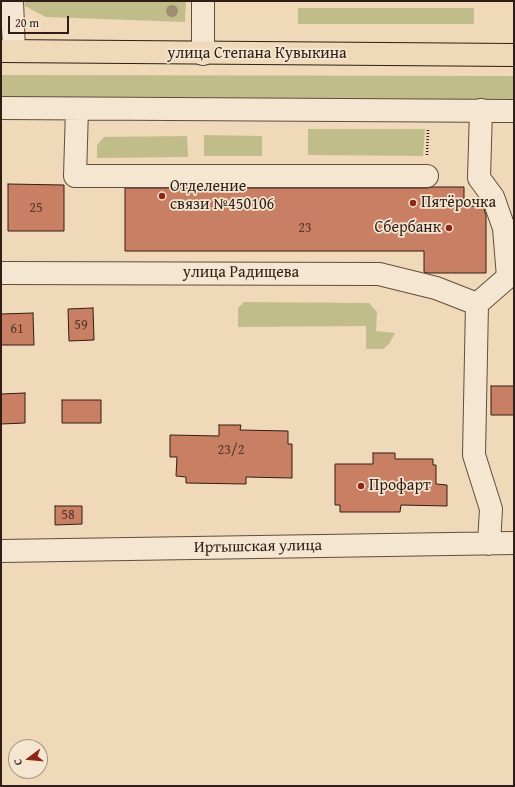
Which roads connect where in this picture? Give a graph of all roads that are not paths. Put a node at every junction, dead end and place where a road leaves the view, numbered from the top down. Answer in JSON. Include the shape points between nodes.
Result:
{"nodes":[{"id":1,"x":12,"y":1,"type":"edge"},
{"id":2,"x":203,"y":1,"type":"edge"},
{"id":3,"x":7,"y":51,"type":"edge"},
{"id":4,"x":203,"y":54,"type":"junction"},
{"id":5,"x":514,"y":55,"type":"edge"},
{"id":6,"x":1,"y":108,"type":"edge"},
{"id":7,"x":77,"y":109,"type":"junction"},
{"id":8,"x":481,"y":110,"type":"junction"},
{"id":9,"x":514,"y":111,"type":"edge"},
{"id":10,"x":427,"y":176,"type":"road end"},
{"id":11,"x":1,"y":273,"type":"edge"},
{"id":12,"x":477,"y":304,"type":"junction"},
{"id":13,"x":514,"y":543,"type":"edge"},
{"id":14,"x":489,"y":544,"type":"junction"},
{"id":15,"x":1,"y":551,"type":"edge"}],
"edges":[{"from":1,"to":3,"type":"lane"},
{"from":2,"to":4,"type":"lane"},
{"from":3,"to":4,"type":"main road","name":"улица Степана Кувыкина"},
{"from":4,"to":5,"type":"main road","name":"улица Степана Кувыкина"},
{"from":6,"to":7,"type":"lane"},
{"from":7,"to":8,"type":"lane"},
{"from":7,"to":10,"type":"lane","via":[[75,176]]},
{"from":8,"to":9,"type":"lane"},
{"from":8,"to":12,"type":"lane","via":[[479,178],[492,197],[504,228],[508,277]]},
{"from":11,"to":12,"type":"lane","name":"улица Радищева","via":[[379,274],[436,288]]},
{"from":12,"to":14,"type":"lane","via":[[474,455],[491,509]]},
{"from":13,"to":14,"type":"lane","name":"Иртышская улица"},
{"from":14,"to":15,"type":"lane","name":"Иртышская улица"}]}
